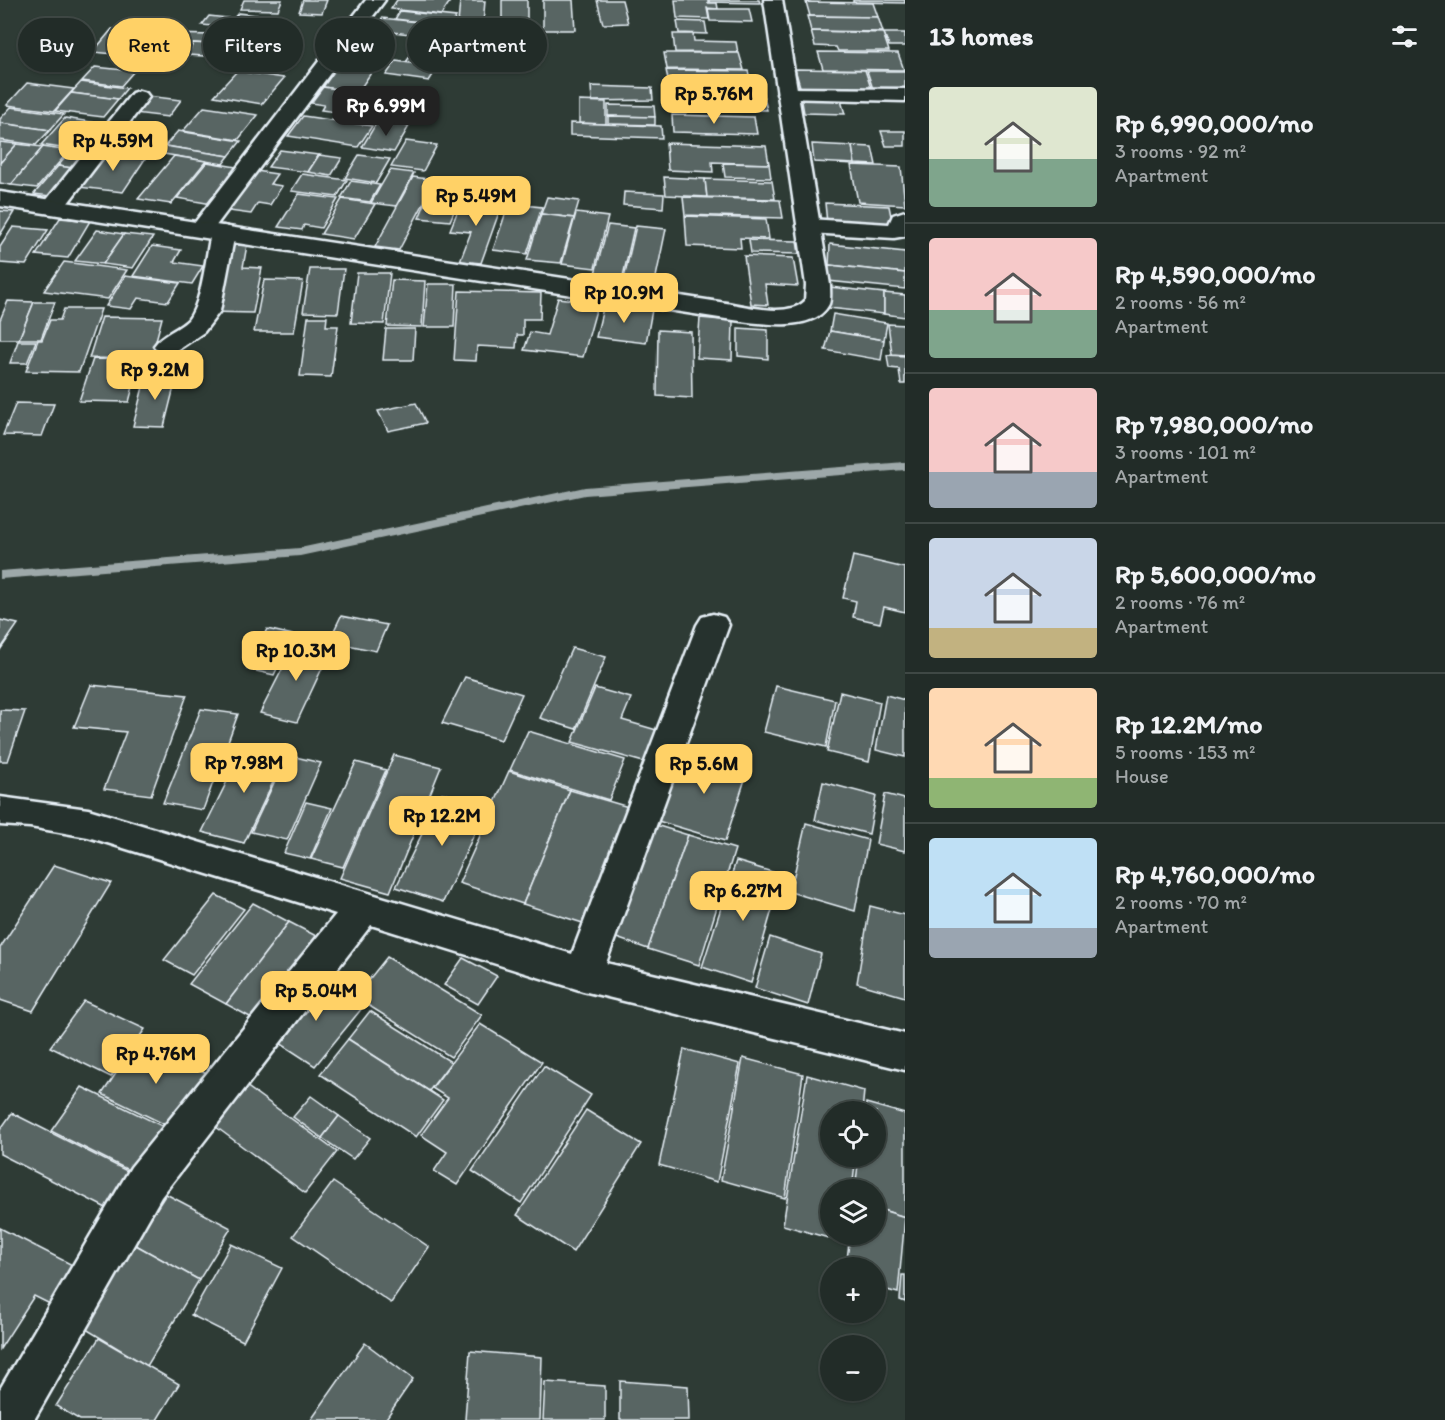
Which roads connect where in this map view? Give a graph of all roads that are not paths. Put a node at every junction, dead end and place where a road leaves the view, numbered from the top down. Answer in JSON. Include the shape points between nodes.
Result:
{"nodes":[{"id":1,"x":376,"y":0,"type":"edge"},
{"id":2,"x":773,"y":0,"type":"edge"},
{"id":3,"x":787,"y":94,"type":"junction"},
{"id":4,"x":905,"y":95,"type":"edge"},
{"id":5,"x":139,"y":97,"type":"dead end"},
{"id":6,"x":0,"y":199,"type":"edge"},
{"id":7,"x":53,"y":207,"type":"junction"},
{"id":8,"x":905,"y":218,"type":"edge"},
{"id":9,"x":809,"y":226,"type":"junction"},
{"id":10,"x":212,"y":232,"type":"junction"},
{"id":11,"x":167,"y":346,"type":"dead end"},
{"id":12,"x":713,"y":625,"type":"dead end"},
{"id":13,"x":0,"y":811,"type":"edge"},
{"id":14,"x":364,"y":907,"type":"junction"},
{"id":15,"x":583,"y":974,"type":"junction"},
{"id":16,"x":905,"y":1052,"type":"edge"},
{"id":17,"x":8,"y":1420,"type":"edge"}],
"edges":[{"from":1,"to":10,"type":"street"},
{"from":2,"to":3,"type":"street"},
{"from":3,"to":4,"type":"street"},
{"from":3,"to":9,"type":"street"},
{"from":5,"to":7,"type":"street"},
{"from":6,"to":7,"type":"street"},
{"from":7,"to":10,"type":"street"},
{"from":8,"to":9,"type":"street","via":[[900,230],[894,231]]},
{"from":9,"to":10,"type":"street","via":[[817,302],[809,312],[794,317],[726,311]]},
{"from":10,"to":11,"type":"street","via":[[207,311],[195,327]]},
{"from":12,"to":15,"type":"street"},
{"from":13,"to":14,"type":"street","via":[[88,823]]},
{"from":14,"to":15,"type":"street"},
{"from":14,"to":17,"type":"street","via":[[146,1182]]},
{"from":15,"to":16,"type":"street"}]}
